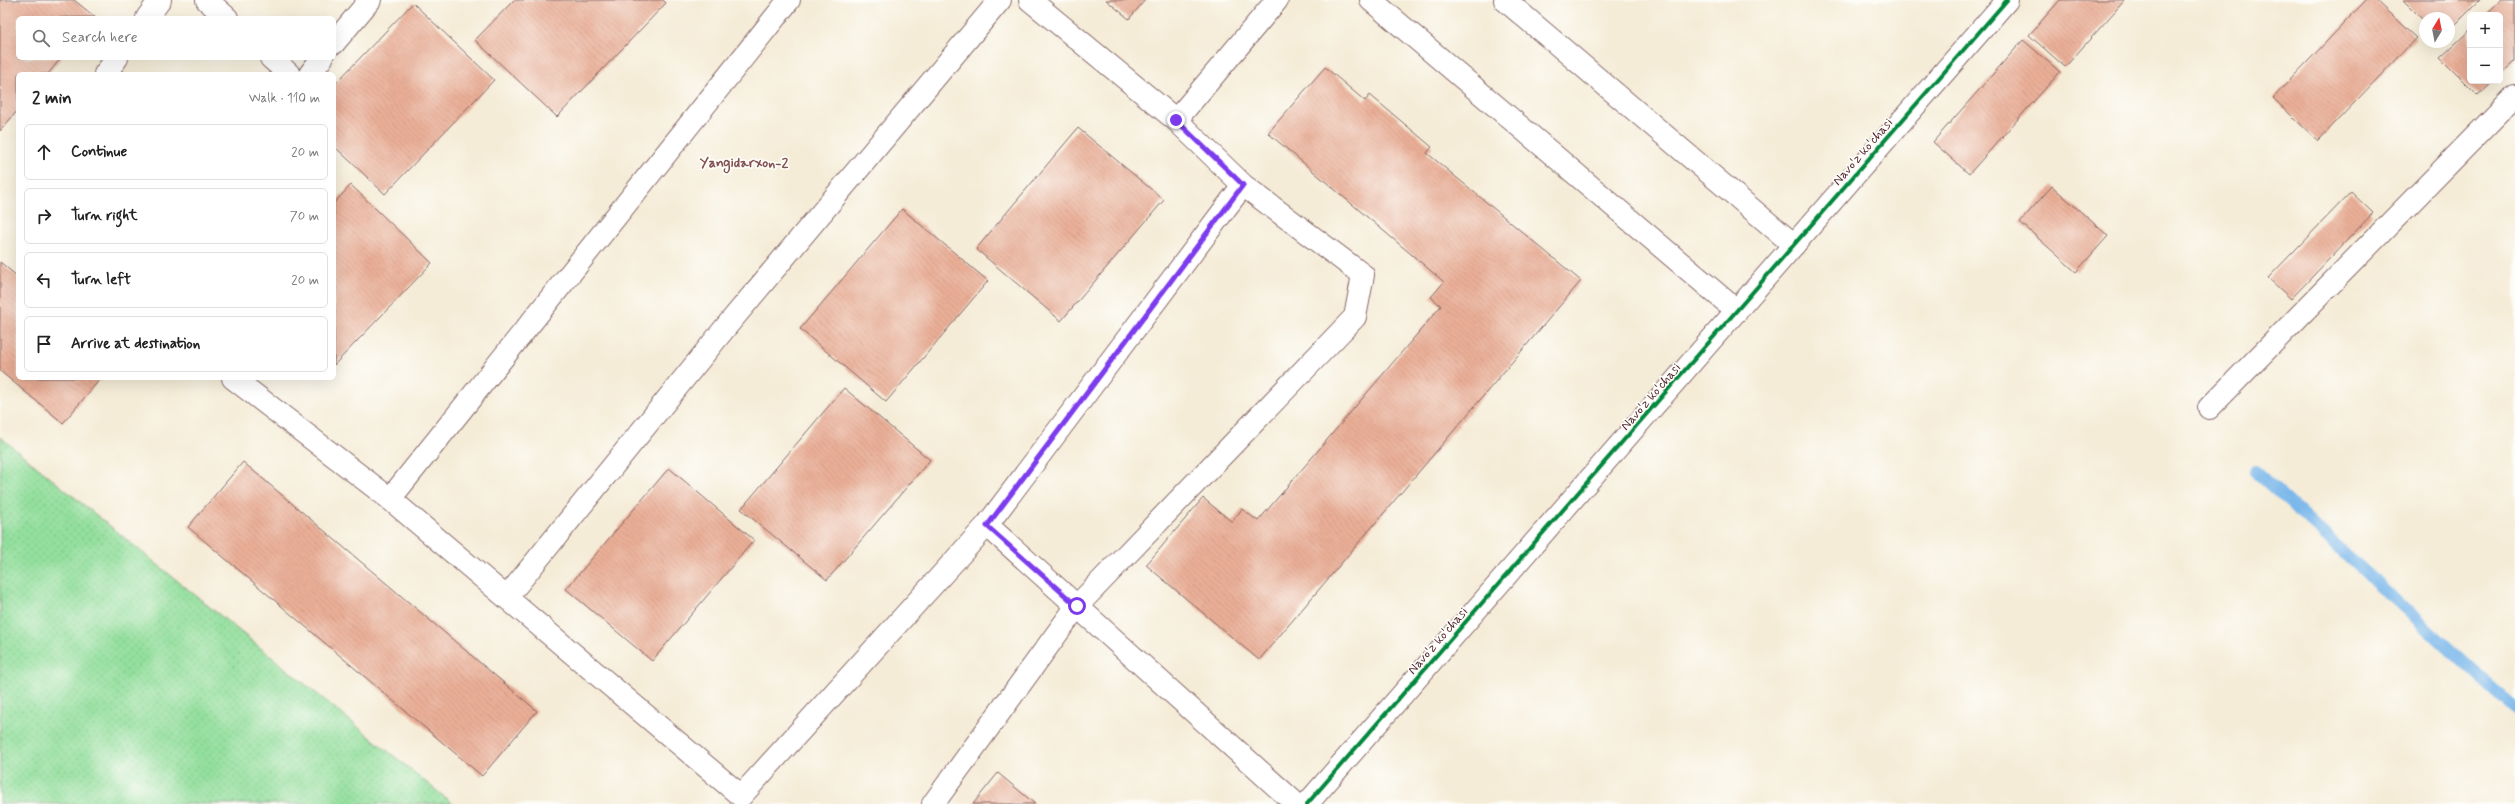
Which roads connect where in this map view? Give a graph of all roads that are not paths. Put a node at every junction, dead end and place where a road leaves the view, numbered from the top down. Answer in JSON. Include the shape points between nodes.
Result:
{"nodes":[{"id":1,"x":160,"y":0,"type":"edge"},
{"id":2,"x":207,"y":0,"type":"edge"},
{"id":3,"x":789,"y":0,"type":"edge"},
{"id":4,"x":1000,"y":0,"type":"edge"},
{"id":5,"x":1030,"y":0,"type":"edge"},
{"id":6,"x":1277,"y":0,"type":"edge"},
{"id":7,"x":1371,"y":0,"type":"edge"},
{"id":8,"x":1505,"y":0,"type":"edge"},
{"id":9,"x":2007,"y":0,"type":"edge"},
{"id":10,"x":358,"y":4,"type":"edge"},
{"id":11,"x":148,"y":16,"type":"edge"},
{"id":12,"x":225,"y":16,"type":"edge"},
{"id":13,"x":336,"y":40,"type":"edge"},
{"id":14,"x":116,"y":60,"type":"edge"},
{"id":15,"x":273,"y":60,"type":"edge"},
{"id":16,"x":320,"y":60,"type":"edge"},
{"id":17,"x":106,"y":72,"type":"edge"},
{"id":18,"x":287,"y":72,"type":"edge"},
{"id":19,"x":312,"y":72,"type":"edge"},
{"id":20,"x":2515,"y":96,"type":"edge"},
{"id":21,"x":1176,"y":120,"type":"junction"},
{"id":22,"x":1243,"y":185,"type":"junction"},
{"id":23,"x":1794,"y":245,"type":"junction"},
{"id":24,"x":1737,"y":311,"type":"junction"},
{"id":25,"x":236,"y":380,"type":"edge"},
{"id":26,"x":2209,"y":408,"type":"dead end"},
{"id":27,"x":390,"y":498,"type":"junction"},
{"id":28,"x":987,"y":526,"type":"junction"},
{"id":29,"x":507,"y":598,"type":"junction"},
{"id":30,"x":1077,"y":606,"type":"junction"},
{"id":31,"x":746,"y":800,"type":"edge"},
{"id":32,"x":933,"y":804,"type":"edge"},
{"id":33,"x":1296,"y":804,"type":"edge"},
{"id":34,"x":1307,"y":804,"type":"edge"}],
"edges":[{"from":1,"to":11,"type":"street"},
{"from":2,"to":12,"type":"street"},
{"from":3,"to":27,"type":"street"},
{"from":4,"to":29,"type":"street","via":[[726,328]]},
{"from":5,"to":21,"type":"street"},
{"from":6,"to":21,"type":"street"},
{"from":7,"to":24,"type":"street"},
{"from":8,"to":23,"type":"street"},
{"from":9,"to":23,"type":"street","name":"Navo'z ko'chasi"},
{"from":10,"to":13,"type":"street"},
{"from":14,"to":17,"type":"street"},
{"from":15,"to":18,"type":"street"},
{"from":16,"to":19,"type":"street"},
{"from":20,"to":26,"type":"street"},
{"from":21,"to":22,"type":"street"},
{"from":22,"to":28,"type":"street"},
{"from":22,"to":30,"type":"street","via":[[1363,275],[1355,317]]},
{"from":23,"to":24,"type":"street","name":"Navo'z ko'chasi"},
{"from":24,"to":34,"type":"street","name":"Navo'z ko'chasi"},
{"from":25,"to":27,"type":"street"},
{"from":27,"to":29,"type":"street"},
{"from":28,"to":30,"type":"street"},
{"from":28,"to":31,"type":"street"},
{"from":29,"to":31,"type":"street"},
{"from":30,"to":32,"type":"street"},
{"from":30,"to":33,"type":"street"}]}
